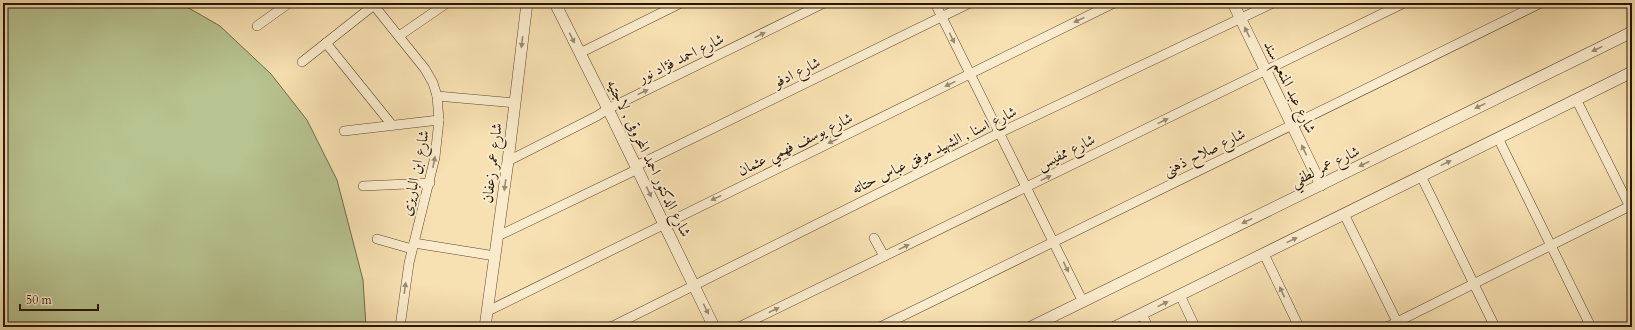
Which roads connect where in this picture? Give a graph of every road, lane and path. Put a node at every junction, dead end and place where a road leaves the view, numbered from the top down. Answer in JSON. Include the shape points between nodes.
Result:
{"nodes":[{"id":1,"x":289,"y":3,"type":"edge"},
{"id":2,"x":446,"y":3,"type":"edge"},
{"id":3,"x":527,"y":3,"type":"edge"},
{"id":4,"x":555,"y":3,"type":"edge"},
{"id":5,"x":681,"y":3,"type":"edge"},
{"id":6,"x":824,"y":3,"type":"edge"},
{"id":7,"x":935,"y":3,"type":"edge"},
{"id":8,"x":970,"y":3,"type":"edge"},
{"id":9,"x":1114,"y":3,"type":"edge"},
{"id":10,"x":1233,"y":3,"type":"edge"},
{"id":11,"x":1273,"y":3,"type":"edge"},
{"id":12,"x":1404,"y":3,"type":"edge"},
{"id":13,"x":1540,"y":3,"type":"edge"},
{"id":14,"x":373,"y":4,"type":"edge"},
{"id":15,"x":278,"y":6,"type":"edge"},
{"id":16,"x":942,"y":17,"type":"junction"},
{"id":17,"x":1240,"y":18,"type":"junction"},
{"id":18,"x":257,"y":26,"type":"dead end"},
{"id":19,"x":1632,"y":32,"type":"edge"},
{"id":20,"x":399,"y":36,"type":"junction"},
{"id":21,"x":326,"y":43,"type":"junction"},
{"id":22,"x":580,"y":53,"type":"junction"},
{"id":23,"x":302,"y":62,"type":"dead end"},
{"id":24,"x":1266,"y":70,"type":"junction"},
{"id":25,"x":1632,"y":72,"type":"edge"},
{"id":26,"x":970,"y":74,"type":"junction"},
{"id":27,"x":437,"y":96,"type":"junction"},
{"id":28,"x":1576,"y":99,"type":"junction"},
{"id":29,"x":515,"y":103,"type":"junction"},
{"id":30,"x":608,"y":109,"type":"junction"},
{"id":31,"x":439,"y":120,"type":"junction"},
{"id":32,"x":392,"y":125,"type":"junction"},
{"id":33,"x":1292,"y":125,"type":"junction"},
{"id":34,"x":344,"y":131,"type":"dead end"},
{"id":35,"x":999,"y":133,"type":"junction"},
{"id":36,"x":1498,"y":138,"type":"junction"},
{"id":37,"x":508,"y":161,"type":"junction"},
{"id":38,"x":637,"y":168,"type":"junction"},
{"id":39,"x":1421,"y":176,"type":"junction"},
{"id":40,"x":430,"y":183,"type":"junction"},
{"id":41,"x":1321,"y":185,"type":"junction"},
{"id":42,"x":363,"y":186,"type":"dead end"},
{"id":43,"x":1026,"y":187,"type":"junction"},
{"id":44,"x":1631,"y":208,"type":"edge"},
{"id":45,"x":1344,"y":214,"type":"junction"},
{"id":46,"x":664,"y":224,"type":"junction"},
{"id":47,"x":498,"y":236,"type":"junction"},
{"id":48,"x":874,"y":238,"type":"dead end"},
{"id":49,"x":377,"y":239,"type":"dead end"},
{"id":50,"x":1053,"y":242,"type":"junction"},
{"id":51,"x":1551,"y":245,"type":"junction"},
{"id":52,"x":413,"y":246,"type":"junction"},
{"id":53,"x":1264,"y":254,"type":"junction"},
{"id":54,"x":495,"y":256,"type":"junction"},
{"id":55,"x":884,"y":256,"type":"junction"},
{"id":56,"x":1474,"y":283,"type":"junction"},
{"id":57,"x":694,"y":285,"type":"junction"},
{"id":58,"x":1180,"y":295,"type":"junction"},
{"id":59,"x":1082,"y":302,"type":"junction"},
{"id":60,"x":488,"y":311,"type":"junction"},
{"id":61,"x":1142,"y":314,"type":"junction"},
{"id":62,"x":1398,"y":324,"type":"edge"},
{"id":63,"x":400,"y":327,"type":"edge"},
{"id":64,"x":485,"y":327,"type":"edge"},
{"id":65,"x":610,"y":327,"type":"edge"},
{"id":66,"x":714,"y":327,"type":"edge"},
{"id":67,"x":739,"y":327,"type":"edge"},
{"id":68,"x":880,"y":327,"type":"edge"},
{"id":69,"x":1031,"y":327,"type":"edge"},
{"id":70,"x":1115,"y":327,"type":"edge"},
{"id":71,"x":1148,"y":327,"type":"edge"},
{"id":72,"x":1195,"y":327,"type":"edge"},
{"id":73,"x":1299,"y":327,"type":"edge"},
{"id":74,"x":1387,"y":327,"type":"edge"},
{"id":75,"x":1495,"y":327,"type":"edge"},
{"id":76,"x":1591,"y":327,"type":"edge"}],
"edges":[{"from":1,"to":15,"type":"street"},
{"from":2,"to":20,"type":"street"},
{"from":3,"to":29,"type":"street","name":"شارع عمر زعفان","one_way":true},
{"from":4,"to":22,"type":"street","name":"شارع الدكتور احمد المحروقى , لاجتيه","one_way":true},
{"from":5,"to":22,"type":"street"},
{"from":30,"to":6,"type":"street","name":"شارع احمد فؤاد نور","one_way":true},
{"from":7,"to":16,"type":"street"},
{"from":8,"to":16,"type":"street","name":"شارع ادفو"},
{"from":9,"to":26,"type":"street","name":"شارع يوسف فهمي عثمان","one_way":true},
{"from":10,"to":17,"type":"street","name":"شارع عبد المنعم سند"},
{"from":11,"to":17,"type":"street","name":"شارع اسنا , الشهيد موفق عباس حتاته"},
{"from":12,"to":24,"type":"street","name":"شارع ممفيس"},
{"from":13,"to":33,"type":"street","name":"شارع صلاح ذهنى"},
{"from":14,"to":20,"type":"street","name":"شارع ابن الباريزى"},
{"from":14,"to":21,"type":"street"},
{"from":15,"to":18,"type":"street"},
{"from":16,"to":26,"type":"street","one_way":true},
{"from":16,"to":38,"type":"street","name":"شارع ادفو"},
{"from":24,"to":17,"type":"street","name":"شارع عبد المنعم سند","one_way":true},
{"from":17,"to":35,"type":"street","name":"شارع اسنا , الشهيد موفق عباس حتاته"},
{"from":19,"to":41,"type":"street","name":"شارع عمر لطفي","one_way":true},
{"from":20,"to":27,"type":"street","name":"شارع ابن الباريزى","via":[[425,69]]},
{"from":21,"to":23,"type":"street"},
{"from":21,"to":32,"type":"street"},
{"from":22,"to":30,"type":"street","name":"شارع الدكتور احمد المحروقى , لاجتيه"},
{"from":24,"to":33,"type":"street","name":"شارع عبد المنعم سند"},
{"from":43,"to":24,"type":"street","name":"شارع ممفيس","one_way":true},
{"from":25,"to":28,"type":"street"},
{"from":26,"to":35,"type":"street"},
{"from":26,"to":46,"type":"street","name":"شارع يوسف فهمي عثمان","one_way":true},
{"from":27,"to":29,"type":"street"},
{"from":27,"to":31,"type":"street","name":"شارع ابن الباريزى"},
{"from":28,"to":36,"type":"street"},
{"from":28,"to":44,"type":"street"},
{"from":29,"to":37,"type":"street","name":"شارع عمر زعفان"},
{"from":30,"to":37,"type":"street","name":"شارع احمد فؤاد نور"},
{"from":30,"to":38,"type":"street","name":"شارع الدكتور احمد المحروقى , لاجتيه"},
{"from":31,"to":32,"type":"street"},
{"from":40,"to":31,"type":"street","name":"شارع ابن الباريزى","one_way":true},
{"from":32,"to":34,"type":"street"},
{"from":41,"to":33,"type":"street","name":"شارع عبد المنعم سند","one_way":true},
{"from":33,"to":50,"type":"street","name":"شارع صلاح ذهنى"},
{"from":35,"to":43,"type":"street"},
{"from":35,"to":57,"type":"street","name":"شارع اسنا , الشهيد موفق عباس حتاته"},
{"from":39,"to":36,"type":"street","one_way":true},
{"from":36,"to":51,"type":"street"},
{"from":37,"to":47,"type":"street","name":"شارع عمر زعفان","one_way":true},
{"from":38,"to":46,"type":"street","name":"شارع الدكتور احمد المحروقى , لاجتيه","one_way":true},
{"from":38,"to":47,"type":"street","name":"شارع ادفو"},
{"from":39,"to":45,"type":"street"},
{"from":39,"to":56,"type":"street"},
{"from":40,"to":42,"type":"street"},
{"from":40,"to":52,"type":"street","name":"شارع ابن الباريزى"},
{"from":41,"to":59,"type":"street","name":"شارع عمر لطفي","one_way":true},
{"from":43,"to":50,"type":"street"},
{"from":55,"to":43,"type":"street","name":"شارع ممفيس","one_way":true},
{"from":44,"to":51,"type":"street"},
{"from":53,"to":45,"type":"street","one_way":true},
{"from":45,"to":62,"type":"street"},
{"from":46,"to":57,"type":"street","name":"شارع الدكتور احمد المحروقى , لاجتيه"},
{"from":46,"to":60,"type":"street","name":"شارع يوسف فهمي عثمان"},
{"from":47,"to":54,"type":"street","name":"شارع عمر زعفان"},
{"from":48,"to":55,"type":"street"},
{"from":49,"to":52,"type":"street"},
{"from":50,"to":59,"type":"street","one_way":true},
{"from":50,"to":68,"type":"street","name":"شارع صلاح ذهنى"},
{"from":51,"to":56,"type":"street"},
{"from":51,"to":76,"type":"street"},
{"from":52,"to":54,"type":"street"},
{"from":63,"to":52,"type":"street","name":"شارع ابن الباريزى","one_way":true,"via":[[405,282]]},
{"from":53,"to":58,"type":"street"},
{"from":73,"to":53,"type":"street","one_way":true},
{"from":54,"to":60,"type":"street","name":"شارع عمر زعفان"},
{"from":67,"to":55,"type":"street","name":"شارع ممفيس","one_way":true},
{"from":56,"to":62,"type":"street"},
{"from":56,"to":75,"type":"street"},
{"from":57,"to":65,"type":"street","name":"شارع اسنا , الشهيد موفق عباس حتاته"},
{"from":57,"to":66,"type":"street","name":"شارع الدكتور احمد المحروقى , لاجتيه","one_way":true},
{"from":61,"to":58,"type":"street","one_way":true},
{"from":58,"to":72,"type":"street"},
{"from":59,"to":69,"type":"street","name":"شارع عمر لطفي"},
{"from":60,"to":64,"type":"street","name":"شارع عمر زعفان"},
{"from":61,"to":70,"type":"street"},
{"from":61,"to":71,"type":"street"},
{"from":62,"to":74,"type":"street"}]}
